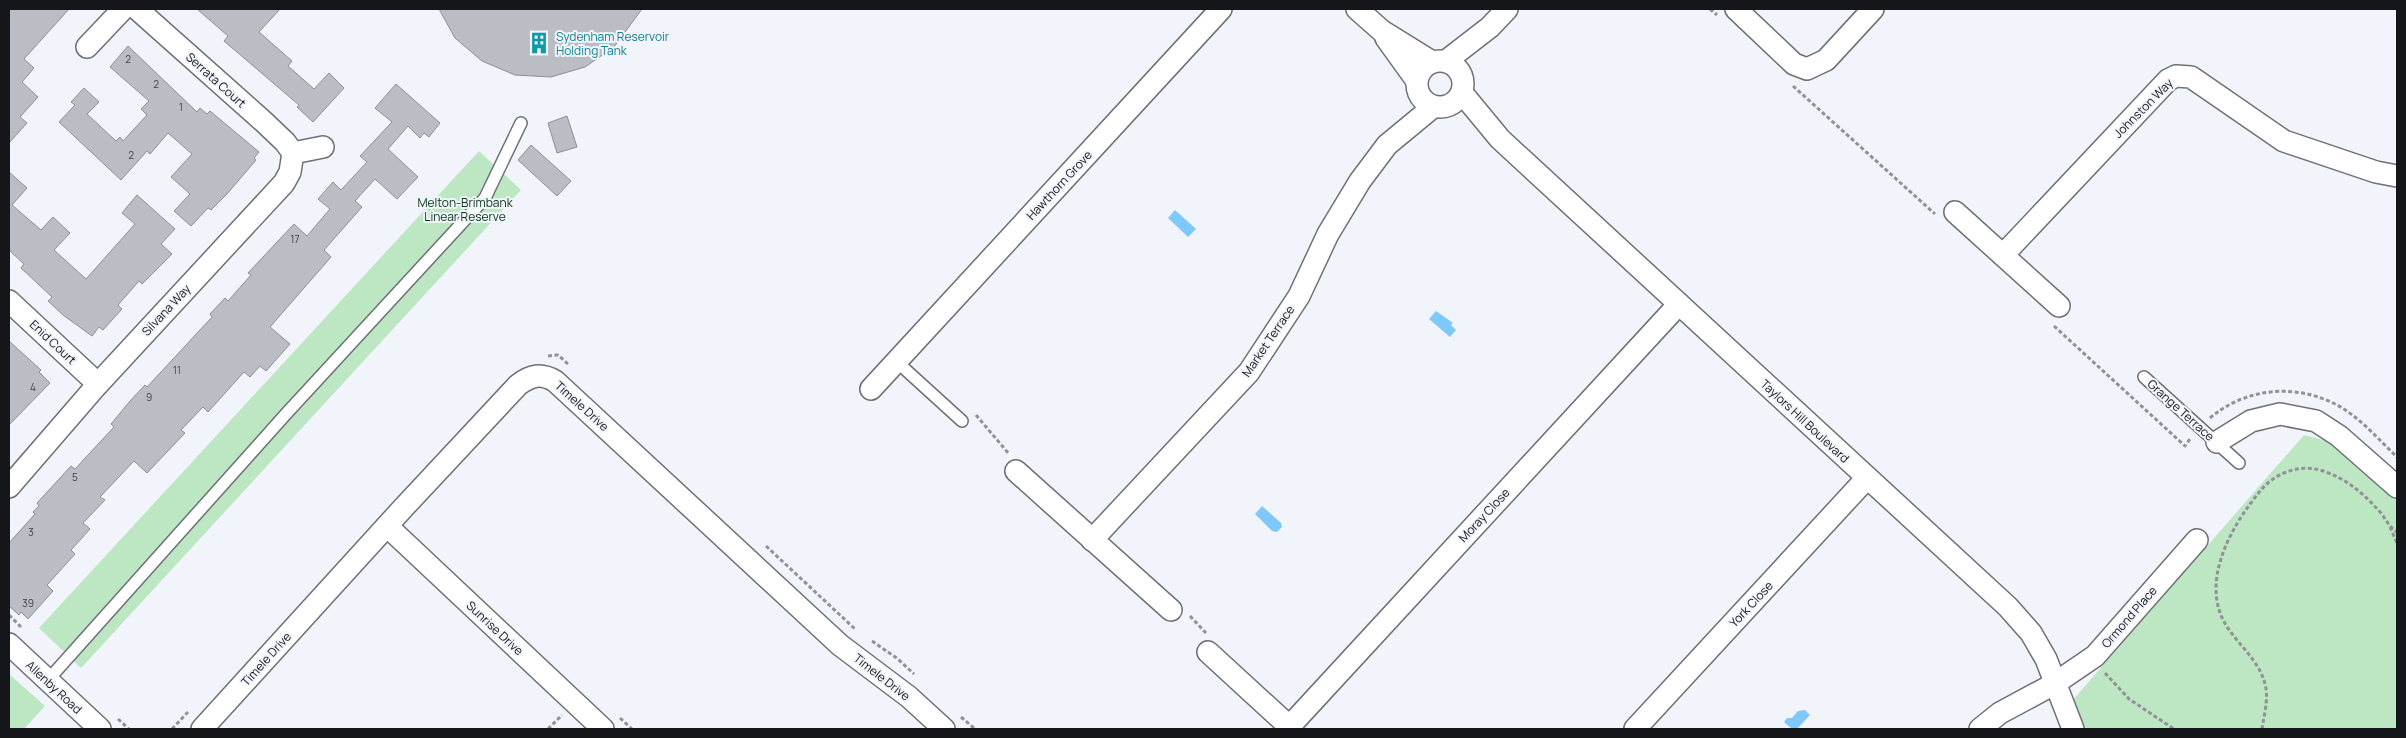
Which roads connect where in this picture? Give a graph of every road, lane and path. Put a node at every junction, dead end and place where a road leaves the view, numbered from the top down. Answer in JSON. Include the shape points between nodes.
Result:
{"nodes":[{"id":1,"x":123,"y":9,"type":"edge"},
{"id":2,"x":137,"y":9,"type":"edge"},
{"id":3,"x":1221,"y":9,"type":"edge"},
{"id":4,"x":1357,"y":9,"type":"edge"},
{"id":5,"x":1507,"y":9,"type":"edge"},
{"id":6,"x":1736,"y":9,"type":"edge"},
{"id":7,"x":1873,"y":9,"type":"edge"},
{"id":8,"x":87,"y":47,"type":"dead end"},
{"id":9,"x":1440,"y":85,"type":"junction"},
{"id":10,"x":521,"y":123,"type":"dead end"},
{"id":11,"x":323,"y":147,"type":"dead end"},
{"id":12,"x":293,"y":153,"type":"junction"},
{"id":13,"x":2397,"y":176,"type":"edge"},
{"id":14,"x":1955,"y":212,"type":"dead end"},
{"id":15,"x":2003,"y":255,"type":"junction"},
{"id":16,"x":9,"y":301,"type":"edge"},
{"id":17,"x":1679,"y":304,"type":"junction"},
{"id":18,"x":2059,"y":306,"type":"dead end"},
{"id":19,"x":896,"y":361,"type":"junction"},
{"id":20,"x":2144,"y":377,"type":"dead end"},
{"id":21,"x":98,"y":384,"type":"junction"},
{"id":22,"x":871,"y":389,"type":"dead end"},
{"id":23,"x":953,"y":413,"type":"junction"},
{"id":24,"x":962,"y":421,"type":"dead end"},
{"id":25,"x":2217,"y":442,"type":"junction"},
{"id":26,"x":2239,"y":463,"type":"dead end"},
{"id":27,"x":1016,"y":471,"type":"joint"},
{"id":28,"x":1867,"y":478,"type":"junction"},
{"id":29,"x":9,"y":487,"type":"edge"},
{"id":30,"x":2397,"y":487,"type":"edge"},
{"id":31,"x":2387,"y":521,"type":"junction"},
{"id":32,"x":387,"y":526,"type":"junction"},
{"id":33,"x":2397,"y":532,"type":"edge"},
{"id":34,"x":1092,"y":540,"type":"junction"},
{"id":35,"x":2197,"y":540,"type":"dead end"},
{"id":36,"x":2397,"y":542,"type":"edge"},
{"id":37,"x":1171,"y":610,"type":"dead end"},
{"id":38,"x":9,"y":644,"type":"edge"},
{"id":39,"x":1208,"y":652,"type":"dead end"},
{"id":40,"x":2093,"y":658,"type":"junction"},
{"id":41,"x":48,"y":680,"type":"junction"},
{"id":42,"x":2054,"y":684,"type":"junction"},
{"id":43,"x":192,"y":708,"type":"dead end"},
{"id":44,"x":591,"y":725,"type":"edge"},
{"id":45,"x":1290,"y":728,"type":"edge"},
{"id":46,"x":100,"y":729,"type":"edge"},
{"id":47,"x":172,"y":729,"type":"edge"},
{"id":48,"x":202,"y":729,"type":"edge"},
{"id":49,"x":944,"y":729,"type":"edge"},
{"id":50,"x":1635,"y":729,"type":"edge"},
{"id":51,"x":1980,"y":729,"type":"edge"},
{"id":52,"x":2073,"y":729,"type":"edge"},
{"id":53,"x":2174,"y":729,"type":"edge"},
{"id":54,"x":2262,"y":729,"type":"edge"}],
"edges":[{"from":1,"to":8,"type":"street"},
{"from":2,"to":12,"type":"street","name":"Serrata Court","via":[[271,129]]},
{"from":3,"to":19,"type":"street","name":"Hawthorn Grove"},
{"from":4,"to":9,"type":"street","name":"Taylors Hill Boulevard"},
{"from":5,"to":9,"type":"street","name":"Market Terrace"},
{"from":6,"to":7,"type":"street","via":[[1794,64],[1807,69],[1826,60]]},
{"from":9,"to":17,"type":"street","name":"Taylors Hill Boulevard"},
{"from":9,"to":34,"type":"street","name":"Market Terrace","via":[[1390,141],[1360,181],[1328,234],[1299,296],[1249,372]]},
{"from":10,"to":41,"type":"lane","via":[[485,198]]},
{"from":11,"to":12,"type":"street"},
{"from":12,"to":21,"type":"street","name":"Silvana Way","via":[[290,172],[284,183]]},
{"from":13,"to":15,"type":"street","name":"Johnston Way","via":[[2284,141],[2225,102],[2207,86],[2191,77],[2176,76],[2168,80]]},
{"from":14,"to":15,"type":"street"},
{"from":15,"to":18,"type":"street"},
{"from":16,"to":21,"type":"street","name":"Enid Court"},
{"from":17,"to":28,"type":"street","name":"Taylors Hill Boulevard"},
{"from":17,"to":45,"type":"street","name":"Moray Close"},
{"from":19,"to":22,"type":"street","name":"Hawthorn Grove"},
{"from":19,"to":23,"type":"lane"},
{"from":20,"to":25,"type":"lane","name":"Grange Terrace"},
{"from":21,"to":29,"type":"street","name":"Silvana Way"},
{"from":23,"to":24,"type":"lane"},
{"from":23,"to":27,"type":"path","via":[[963,403],[980,418],[1022,465]]},
{"from":25,"to":26,"type":"lane","name":"Grange Terrace"},
{"from":25,"to":30,"type":"street","name":"Grange Terrace","via":[[2251,421],[2280,414],[2316,420]]},
{"from":27,"to":34,"type":"street"},
{"from":28,"to":42,"type":"street","name":"Taylors Hill Boulevard","via":[[2008,607],[2031,633],[2046,659]]},
{"from":28,"to":50,"type":"street","name":"York Close"},
{"from":31,"to":33,"type":"path"},
{"from":31,"to":36,"type":"path"},
{"from":31,"to":54,"type":"path","via":[[2362,493],[2345,481],[2325,471],[2306,468],[2278,475],[2264,486],[2240,516],[2221,558],[2218,600],[2228,630],[2250,654],[2265,684]]},
{"from":32,"to":44,"type":"street","name":"Sunrise Drive"},
{"from":32,"to":48,"type":"street","name":"Timele Drive"},
{"from":32,"to":49,"type":"street","name":"Timele Drive","via":[[518,385],[535,375],[546,376],[840,645],[909,697]]},
{"from":34,"to":37,"type":"street"},
{"from":35,"to":40,"type":"street","name":"Ormond Place"},
{"from":38,"to":41,"type":"street","name":"Allenby Road"},
{"from":39,"to":45,"type":"street","name":"Moray Close"},
{"from":40,"to":42,"type":"street","name":"Ormond Place"},
{"from":40,"to":53,"type":"path","via":[[2129,699]]},
{"from":41,"to":46,"type":"street","name":"Allenby Road"},
{"from":42,"to":51,"type":"street","name":"Ormond Place","via":[[2000,713]]},
{"from":42,"to":52,"type":"street","name":"Taylors Hill Boulevard"},
{"from":43,"to":47,"type":"path"}]}
